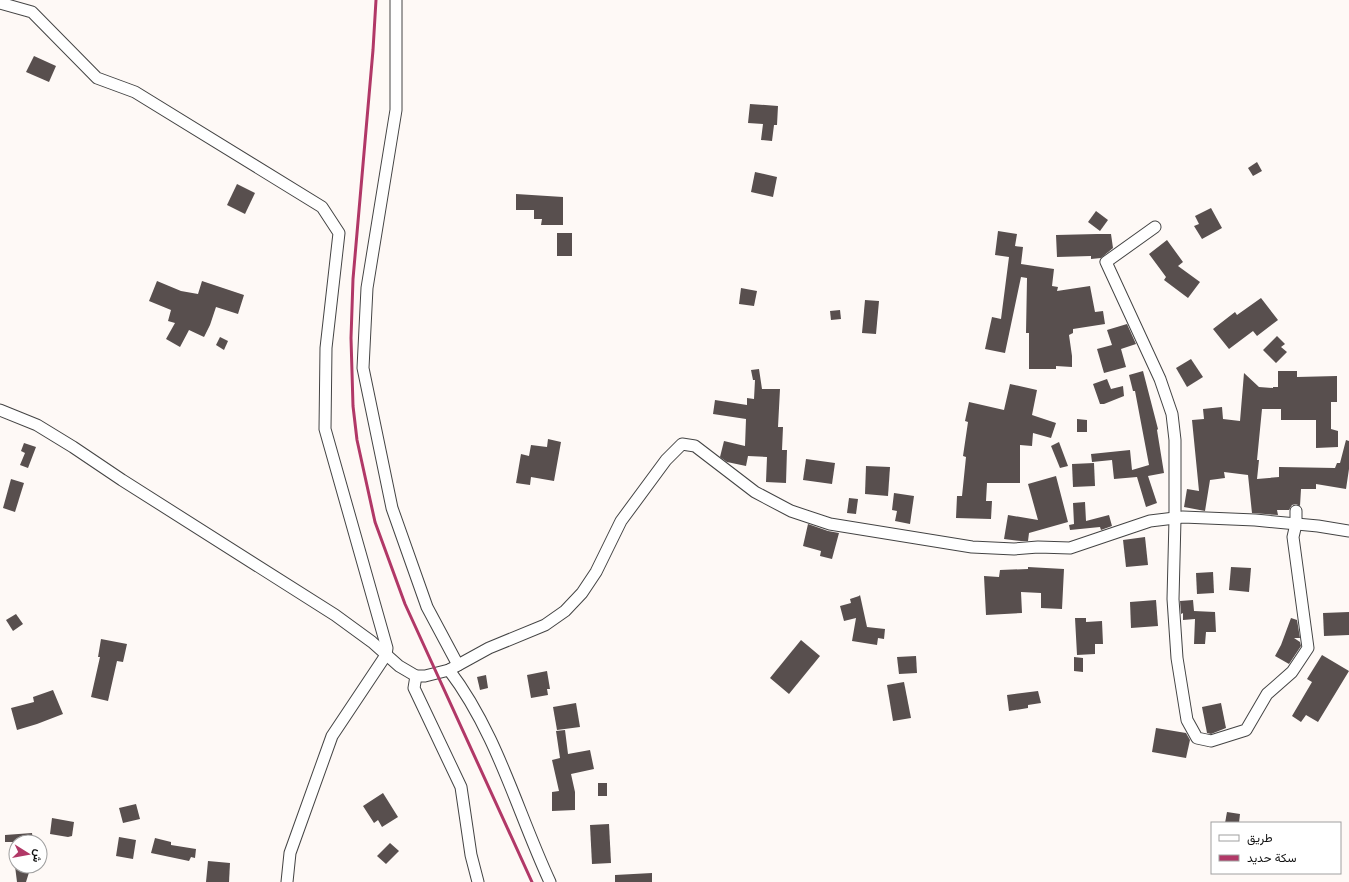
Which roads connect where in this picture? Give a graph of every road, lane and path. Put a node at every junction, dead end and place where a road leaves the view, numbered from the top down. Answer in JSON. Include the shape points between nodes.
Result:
{"nodes":[{"id":1,"x":396,"y":0,"type":"edge"},
{"id":2,"x":0,"y":3,"type":"edge"},
{"id":3,"x":1155,"y":227,"type":"dead end"},
{"id":4,"x":0,"y":410,"type":"edge"},
{"id":5,"x":1296,"y":511,"type":"dead end"},
{"id":6,"x":1175,"y":518,"type":"junction"},
{"id":7,"x":1296,"y":524,"type":"junction"},
{"id":8,"x":1349,"y":531,"type":"edge"},
{"id":9,"x":386,"y":655,"type":"junction"},
{"id":10,"x":453,"y":667,"type":"junction"},
{"id":11,"x":416,"y":676,"type":"junction"},
{"id":12,"x":287,"y":882,"type":"edge"},
{"id":13,"x":478,"y":882,"type":"edge"},
{"id":14,"x":550,"y":882,"type":"edge"}],
"edges":[{"from":1,"to":10,"type":"street","via":[[396,110],[367,288],[363,368],[392,508],[427,607]]},
{"from":2,"to":9,"type":"street","via":[[32,12],[97,78],[135,92],[322,207],[339,233],[326,348],[325,429],[388,648]]},
{"from":3,"to":6,"type":"street","via":[[1106,262],[1160,379],[1172,414],[1175,440]]},
{"from":4,"to":9,"type":"street","via":[[37,425],[73,447],[335,615]]},
{"from":5,"to":7,"type":"street"},
{"from":6,"to":7,"type":"street"},
{"from":6,"to":7,"type":"street","via":[[1172,599],[1177,658],[1187,720],[1197,738],[1211,741],[1246,730],[1267,694],[1292,672],[1308,648],[1293,537]]},
{"from":6,"to":10,"type":"street","via":[[1150,521],[1070,548],[972,547],[830,524],[790,511],[755,492],[695,446],[682,444],[666,460],[622,521],[596,572],[582,593],[565,611],[545,625],[489,648]]},
{"from":7,"to":8,"type":"street"},
{"from":9,"to":11,"type":"street","via":[[398,666]]},
{"from":9,"to":12,"type":"street","via":[[332,736],[290,852]]},
{"from":10,"to":11,"type":"street"},
{"from":10,"to":14,"type":"street","via":[[500,759]]},
{"from":11,"to":13,"type":"street","via":[[414,688],[461,787],[470,855]]}]}
